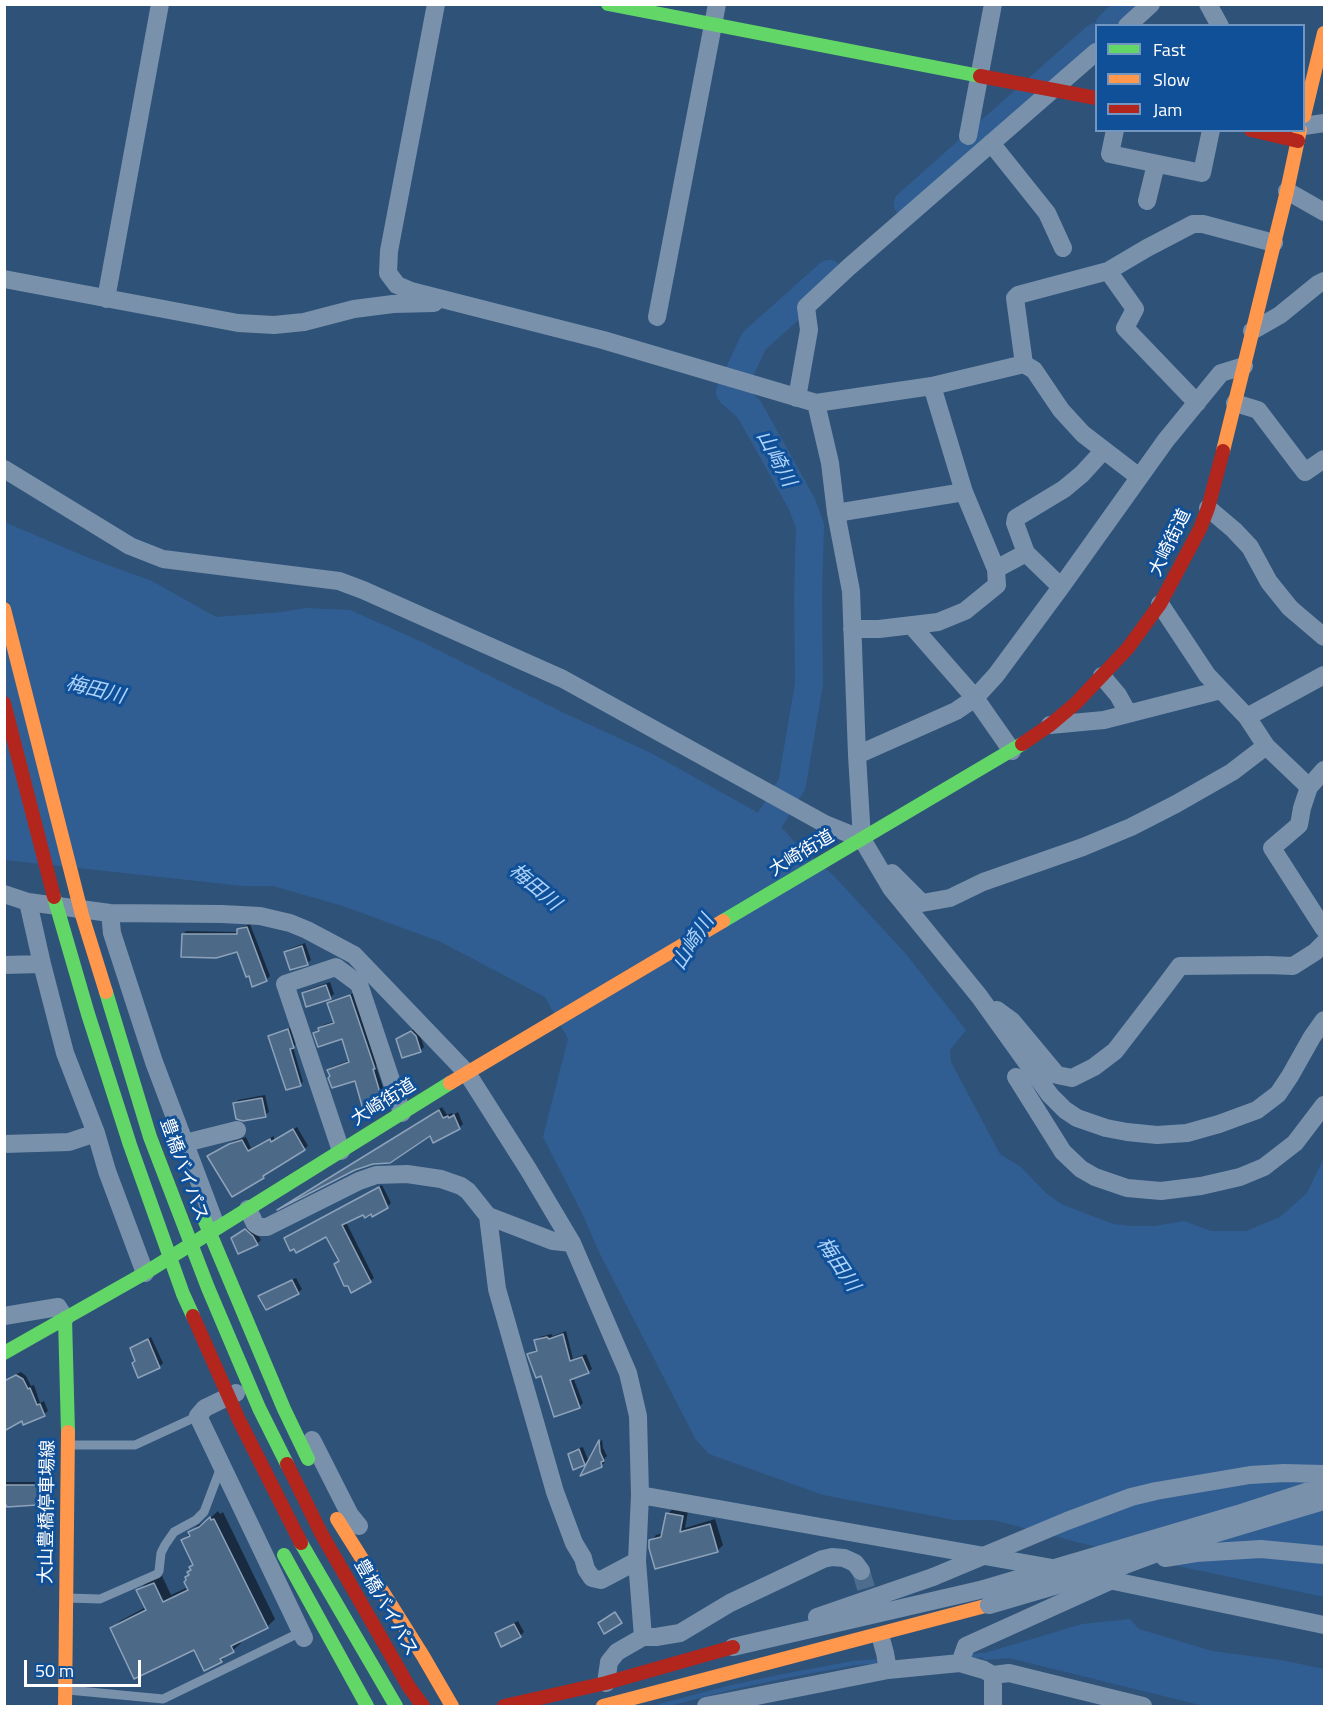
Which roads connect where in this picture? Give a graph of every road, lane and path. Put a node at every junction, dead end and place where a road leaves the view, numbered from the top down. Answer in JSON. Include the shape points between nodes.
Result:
{"nodes":[{"id":1,"x":160,"y":4,"type":"edge"},
{"id":2,"x":436,"y":4,"type":"edge"},
{"id":3,"x":608,"y":4,"type":"edge"},
{"id":4,"x":717,"y":4,"type":"edge"},
{"id":5,"x":993,"y":4,"type":"edge"},
{"id":6,"x":1151,"y":4,"type":"edge"},
{"id":7,"x":1208,"y":4,"type":"edge"},
{"id":8,"x":714,"y":24,"type":"junction"},
{"id":9,"x":1129,"y":24,"type":"edge"},
{"id":10,"x":1219,"y":24,"type":"edge"},
{"id":11,"x":1324,"y":33,"type":"edge"},
{"id":12,"x":1095,"y":53,"type":"edge"},
{"id":13,"x":978,"y":75,"type":"junction"},
{"id":14,"x":1049,"y":88,"type":"junction"},
{"id":15,"x":1095,"y":98,"type":"edge"},
{"id":16,"x":1305,"y":112,"type":"edge"},
{"id":17,"x":1324,"y":123,"type":"edge"},
{"id":18,"x":1305,"y":131,"type":"edge"},
{"id":19,"x":1115,"y":132,"type":"edge"},
{"id":20,"x":1211,"y":132,"type":"edge"},
{"id":21,"x":1278,"y":132,"type":"edge"},
{"id":22,"x":1300,"y":133,"type":"edge"},
{"id":23,"x":968,"y":136,"type":"dead end"},
{"id":24,"x":991,"y":143,"type":"junction"},
{"id":25,"x":1156,"y":164,"type":"junction"},
{"id":26,"x":1287,"y":191,"type":"junction"},
{"id":27,"x":1147,"y":201,"type":"dead end"},
{"id":28,"x":1324,"y":212,"type":"edge"},
{"id":29,"x":1274,"y":243,"type":"junction"},
{"id":30,"x":1063,"y":248,"type":"dead end"},
{"id":31,"x":1108,"y":271,"type":"junction"},
{"id":32,"x":4,"y":279,"type":"edge"},
{"id":33,"x":1324,"y":281,"type":"edge"},
{"id":34,"x":106,"y":299,"type":"junction"},
{"id":35,"x":457,"y":302,"type":"junction"},
{"id":36,"x":657,"y":317,"type":"dead end"},
{"id":37,"x":1252,"y":331,"type":"junction"},
{"id":38,"x":1024,"y":364,"type":"junction"},
{"id":39,"x":1244,"y":366,"type":"junction"},
{"id":40,"x":932,"y":386,"type":"junction"},
{"id":41,"x":797,"y":398,"type":"junction"},
{"id":42,"x":816,"y":403,"type":"junction"},
{"id":43,"x":1197,"y":403,"type":"junction"},
{"id":44,"x":1235,"y":403,"type":"junction"},
{"id":45,"x":1104,"y":450,"type":"junction"},
{"id":46,"x":1324,"y":459,"type":"edge"},
{"id":47,"x":4,"y":469,"type":"edge"},
{"id":48,"x":1139,"y":477,"type":"junction"},
{"id":49,"x":964,"y":492,"type":"junction"},
{"id":50,"x":1208,"y":508,"type":"junction"},
{"id":51,"x":836,"y":513,"type":"junction"},
{"id":52,"x":1026,"y":553,"type":"junction"},
{"id":53,"x":996,"y":568,"type":"junction"},
{"id":54,"x":1062,"y":587,"type":"junction"},
{"id":55,"x":1160,"y":604,"type":"junction"},
{"id":56,"x":4,"y":609,"type":"edge"},
{"id":57,"x":912,"y":626,"type":"junction"},
{"id":58,"x":852,"y":629,"type":"junction"},
{"id":59,"x":1324,"y":637,"type":"edge"},
{"id":60,"x":1324,"y":675,"type":"edge"},
{"id":61,"x":1102,"y":676,"type":"junction"},
{"id":62,"x":1221,"y":690,"type":"junction"},
{"id":63,"x":975,"y":698,"type":"junction"},
{"id":64,"x":4,"y":703,"type":"edge"},
{"id":65,"x":1128,"y":713,"type":"junction"},
{"id":66,"x":1247,"y":717,"type":"junction"},
{"id":67,"x":1050,"y":725,"type":"junction"},
{"id":68,"x":1266,"y":746,"type":"junction"},
{"id":69,"x":1012,"y":751,"type":"junction"},
{"id":70,"x":857,"y":755,"type":"junction"},
{"id":71,"x":1324,"y":770,"type":"edge"},
{"id":72,"x":1309,"y":787,"type":"junction"},
{"id":73,"x":865,"y":844,"type":"junction"},
{"id":74,"x":4,"y":894,"type":"edge"},
{"id":75,"x":28,"y":902,"type":"junction"},
{"id":76,"x":110,"y":913,"type":"junction"},
{"id":77,"x":1324,"y":929,"type":"edge"},
{"id":78,"x":1324,"y":943,"type":"edge"},
{"id":79,"x":4,"y":964,"type":"edge"},
{"id":80,"x":42,"y":964,"type":"junction"},
{"id":81,"x":105,"y":989,"type":"junction"},
{"id":82,"x":979,"y":996,"type":"junction"},
{"id":83,"x":88,"y":1014,"type":"junction"},
{"id":84,"x":1324,"y":1020,"type":"edge"},
{"id":85,"x":471,"y":1070,"type":"junction"},
{"id":86,"x":91,"y":1071,"type":"dead end"},
{"id":87,"x":1016,"y":1077,"type":"dead end"},
{"id":88,"x":1324,"y":1105,"type":"edge"},
{"id":89,"x":402,"y":1113,"type":"junction"},
{"id":90,"x":101,"y":1127,"type":"junction"},
{"id":91,"x":237,"y":1130,"type":"dead end"},
{"id":92,"x":113,"y":1142,"type":"dead end"},
{"id":93,"x":185,"y":1143,"type":"junction"},
{"id":94,"x":4,"y":1144,"type":"edge"},
{"id":95,"x":341,"y":1151,"type":"junction"},
{"id":96,"x":134,"y":1205,"type":"dead end"},
{"id":97,"x":248,"y":1209,"type":"junction"},
{"id":98,"x":488,"y":1216,"type":"junction"},
{"id":99,"x":217,"y":1228,"type":"junction"},
{"id":100,"x":572,"y":1243,"type":"junction"},
{"id":101,"x":153,"y":1274,"type":"junction"},
{"id":102,"x":4,"y":1316,"type":"edge"},
{"id":103,"x":65,"y":1318,"type":"junction"},
{"id":104,"x":4,"y":1353,"type":"edge"},
{"id":105,"x":280,"y":1372,"type":"junction"},
{"id":106,"x":210,"y":1394,"type":"dead end"},
{"id":107,"x":220,"y":1415,"type":"dead end"},
{"id":108,"x":198,"y":1416,"type":"junction"},
{"id":109,"x":67,"y":1445,"type":"junction"},
{"id":110,"x":222,"y":1466,"type":"junction"},
{"id":111,"x":1324,"y":1474,"type":"edge"},
{"id":112,"x":1324,"y":1486,"type":"edge"},
{"id":113,"x":640,"y":1495,"type":"junction"},
{"id":114,"x":1324,"y":1501,"type":"edge"},
{"id":115,"x":282,"y":1549,"type":"dead end"},
{"id":116,"x":1324,"y":1555,"type":"edge"},
{"id":117,"x":637,"y":1561,"type":"junction"},
{"id":118,"x":861,"y":1571,"type":"tunnel mouth"},
{"id":119,"x":1117,"y":1573,"type":"junction"},
{"id":120,"x":986,"y":1597,"type":"junction"},
{"id":121,"x":65,"y":1598,"type":"junction"},
{"id":122,"x":1324,"y":1625,"type":"edge"},
{"id":123,"x":303,"y":1635,"type":"joint"},
{"id":124,"x":643,"y":1636,"type":"junction"},
{"id":125,"x":733,"y":1647,"type":"junction"},
{"id":126,"x":962,"y":1657,"type":"junction"},
{"id":127,"x":441,"y":1658,"type":"dead end"},
{"id":128,"x":993,"y":1675,"type":"junction"},
{"id":129,"x":606,"y":1683,"type":"junction"},
{"id":130,"x":65,"y":1689,"type":"junction"},
{"id":131,"x":65,"y":1707,"type":"edge"},
{"id":132,"x":368,"y":1707,"type":"edge"},
{"id":133,"x":396,"y":1707,"type":"edge"},
{"id":134,"x":423,"y":1707,"type":"edge"},
{"id":135,"x":452,"y":1707,"type":"edge"},
{"id":136,"x":504,"y":1707,"type":"edge"},
{"id":137,"x":603,"y":1707,"type":"edge"},
{"id":138,"x":706,"y":1707,"type":"edge"},
{"id":139,"x":993,"y":1707,"type":"edge"},
{"id":140,"x":1143,"y":1707,"type":"edge"}],
"edges":[{"from":1,"to":34,"type":"street"},
{"from":2,"to":35,"type":"street","via":[[387,262],[388,273],[397,285]]},
{"from":3,"to":8,"type":"main road"},
{"from":4,"to":8,"type":"street"},
{"from":5,"to":13,"type":"street"},
{"from":6,"to":9,"type":"street"},
{"from":7,"to":10,"type":"street"},
{"from":8,"to":13,"type":"main road"},
{"from":8,"to":36,"type":"street"},
{"from":11,"to":16,"type":"main road"},
{"from":12,"to":14,"type":"street"},
{"from":13,"to":14,"type":"main road"},
{"from":13,"to":23,"type":"street"},
{"from":14,"to":15,"type":"main road"},
{"from":14,"to":24,"type":"street"},
{"from":17,"to":18,"type":"street"},
{"from":19,"to":25,"type":"street","via":[[1110,154]]},
{"from":20,"to":25,"type":"street","via":[[1203,173]]},
{"from":21,"to":22,"type":"main road"},
{"from":22,"to":26,"type":"main road","name":"大崎街道"},
{"from":24,"to":30,"type":"street","via":[[1047,213]]},
{"from":24,"to":41,"type":"street","via":[[806,307],[809,330]]},
{"from":25,"to":27,"type":"street"},
{"from":26,"to":28,"type":"street"},
{"from":26,"to":29,"type":"main road","name":"大崎街道"},
{"from":29,"to":31,"type":"street","via":[[1193,224]]},
{"from":29,"to":37,"type":"main road","name":"大崎街道"},
{"from":31,"to":38,"type":"street","via":[[1018,295]]},
{"from":31,"to":43,"type":"street","via":[[1135,309],[1125,328]]},
{"from":32,"to":34,"type":"street"},
{"from":33,"to":37,"type":"street"},
{"from":34,"to":35,"type":"street","via":[[238,323],[274,325],[393,304]]},
{"from":35,"to":41,"type":"street","via":[[603,340]]},
{"from":37,"to":39,"type":"main road","name":"大崎街道"},
{"from":38,"to":40,"type":"street"},
{"from":38,"to":45,"type":"street","via":[[1034,370],[1083,434]]},
{"from":39,"to":43,"type":"street","via":[[1221,373]]},
{"from":39,"to":44,"type":"main road","name":"大崎街道"},
{"from":40,"to":42,"type":"street"},
{"from":40,"to":49,"type":"street"},
{"from":41,"to":42,"type":"street"},
{"from":42,"to":51,"type":"street","via":[[830,463]]},
{"from":43,"to":48,"type":"street"},
{"from":44,"to":46,"type":"street","via":[[1258,410],[1305,472]]},
{"from":44,"to":50,"type":"main road","name":"大崎街道"},
{"from":45,"to":48,"type":"street"},
{"from":45,"to":52,"type":"street","via":[[1064,489],[1016,518]]},
{"from":47,"to":73,"type":"street","via":[[130,546],[163,559],[339,581],[363,590],[563,679]]},
{"from":48,"to":54,"type":"street"},
{"from":49,"to":51,"type":"street"},
{"from":49,"to":53,"type":"street"},
{"from":50,"to":55,"type":"main road","name":"大崎街道"},
{"from":50,"to":59,"type":"street","via":[[1250,547],[1269,582],[1290,608]]},
{"from":51,"to":58,"type":"street","via":[[851,591]]},
{"from":52,"to":53,"type":"street"},
{"from":52,"to":54,"type":"street"},
{"from":53,"to":57,"type":"street","via":[[996,585],[965,611],[938,622]]},
{"from":54,"to":63,"type":"street"},
{"from":55,"to":61,"type":"main road","name":"大崎街道"},
{"from":55,"to":62,"type":"street"},
{"from":56,"to":81,"type":"main road","name":"豊橋バイパス","bridge":true,"via":[[82,915]]},
{"from":57,"to":58,"type":"street"},
{"from":57,"to":63,"type":"street"},
{"from":58,"to":70,"type":"street"},
{"from":60,"to":66,"type":"street"},
{"from":61,"to":65,"type":"street"},
{"from":61,"to":67,"type":"main road","name":"大崎街道"},
{"from":62,"to":65,"type":"street"},
{"from":62,"to":66,"type":"street"},
{"from":63,"to":69,"type":"street"},
{"from":63,"to":70,"type":"street","via":[[956,711]]},
{"from":64,"to":83,"type":"main road","bridge":true},
{"from":65,"to":67,"type":"street","via":[[1104,720]]},
{"from":66,"to":68,"type":"street"},
{"from":67,"to":69,"type":"main road","name":"大崎街道"},
{"from":68,"to":72,"type":"street"},
{"from":68,"to":73,"type":"street","via":[[1232,772],[1131,827],[950,898],[922,903]]},
{"from":69,"to":73,"type":"main road","name":"大崎街道"},
{"from":70,"to":73,"type":"street"},
{"from":71,"to":72,"type":"street"},
{"from":72,"to":77,"type":"street","via":[[1299,825],[1272,848]]},
{"from":73,"to":82,"type":"street","via":[[891,888]]},
{"from":73,"to":85,"type":"main road","name":"大崎街道","via":[[830,859]]},
{"from":74,"to":75,"type":"street"},
{"from":75,"to":76,"type":"street"},
{"from":75,"to":80,"type":"street"},
{"from":76,"to":85,"type":"street","via":[[260,916],[324,937],[354,955]]},
{"from":76,"to":93,"type":"street","via":[[112,933],[153,1062]]},
{"from":78,"to":82,"type":"street","via":[[1293,966],[1180,966],[1114,1051],[1072,1078],[1058,1076],[1012,1022]]},
{"from":79,"to":80,"type":"street"},
{"from":80,"to":90,"type":"street","via":[[65,1053]]},
{"from":81,"to":134,"type":"main road","name":"豊橋バイパス","bridge":true,"via":[[150,1137],[259,1408],[321,1533]]},
{"from":81,"to":135,"type":"main road","bridge":true,"via":[[142,1068],[284,1409],[337,1519]]},
{"from":82,"to":84,"type":"street","via":[[1065,1110],[1106,1128],[1157,1135],[1187,1133],[1257,1110],[1278,1094]]},
{"from":83,"to":86,"type":"main road","bridge":true},
{"from":83,"to":133,"type":"main road","bridge":true,"via":[[183,1294],[239,1420],[301,1545]]},
{"from":85,"to":89,"type":"main road","name":"大崎街道"},
{"from":85,"to":100,"type":"street"},
{"from":87,"to":88,"type":"street","via":[[1063,1152],[1095,1177],[1127,1188],[1161,1191],[1201,1186],[1264,1167],[1295,1143]]},
{"from":89,"to":95,"type":"main road","name":"大崎街道"},
{"from":89,"to":95,"type":"street","via":[[359,984],[336,967],[285,984]]},
{"from":90,"to":92,"type":"main road"},
{"from":90,"to":94,"type":"street","via":[[69,1142]]},
{"from":90,"to":101,"type":"street","via":[[107,1171]]},
{"from":91,"to":93,"type":"street"},
{"from":93,"to":99,"type":"street"},
{"from":95,"to":97,"type":"main road","name":"大崎街道"},
{"from":96,"to":101,"type":"main road"},
{"from":97,"to":98,"type":"street","via":[[255,1224],[267,1227],[358,1181],[396,1173],[461,1186]]},
{"from":97,"to":99,"type":"main road","name":"大崎街道"},
{"from":98,"to":100,"type":"street","via":[[553,1241]]},
{"from":98,"to":117,"type":"street","via":[[497,1289],[552,1481],[574,1543],[592,1578],[601,1580]]},
{"from":99,"to":101,"type":"main road","name":"大崎街道"},
{"from":99,"to":105,"type":"main road"},
{"from":100,"to":113,"type":"street","via":[[628,1372],[638,1416]]},
{"from":101,"to":103,"type":"main road","name":"大崎街道"},
{"from":102,"to":103,"type":"street","via":[[58,1307]]},
{"from":103,"to":104,"type":"main road","name":"大崎街道"},
{"from":103,"to":109,"type":"main road","name":"大山豊橋停車場線"},
{"from":105,"to":108,"type":"street","via":[[205,1408]]},
{"from":105,"to":127,"type":"street","via":[[350,1515]]},
{"from":106,"to":107,"type":"main road"},
{"from":108,"to":109,"type":"lane","via":[[135,1445]]},
{"from":108,"to":110,"type":"street"},
{"from":109,"to":121,"type":"main road","name":"大山豊橋停車場線"},
{"from":110,"to":121,"type":"lane","via":[[204,1512],[171,1536],[163,1548],[157,1574],[100,1599]]},
{"from":110,"to":123,"type":"street"},
{"from":111,"to":125,"type":"street","bridge":true,"via":[[1250,1475],[1131,1497],[933,1577]]},
{"from":112,"to":120,"type":"street","bridge":true},
{"from":113,"to":117,"type":"street"},
{"from":113,"to":119,"type":"street","via":[[996,1557]]},
{"from":114,"to":119,"type":"street","via":[[1184,1543]]},
{"from":115,"to":132,"type":"main road"},
{"from":116,"to":119,"type":"street","via":[[1261,1549],[1196,1553]]},
{"from":117,"to":124,"type":"street"},
{"from":118,"to":124,"type":"street","via":[[844,1558],[823,1559],[730,1603],[680,1633]]},
{"from":119,"to":120,"type":"street","bridge":true},
{"from":119,"to":122,"type":"street"},
{"from":119,"to":126,"type":"street"},
{"from":120,"to":125,"type":"street"},
{"from":120,"to":137,"type":"main road"},
{"from":121,"to":130,"type":"main road","name":"大山豊橋停車場線"},
{"from":123,"to":130,"type":"lane","via":[[163,1699]]},
{"from":124,"to":129,"type":"street","via":[[617,1652],[609,1662]]},
{"from":125,"to":129,"type":"main road"},
{"from":126,"to":128,"type":"street"},
{"from":126,"to":138,"type":"street","via":[[886,1658]]},
{"from":128,"to":139,"type":"street"},
{"from":128,"to":140,"type":"street","via":[[1009,1673]]},
{"from":129,"to":136,"type":"main road"},
{"from":130,"to":131,"type":"main road","name":"大山豊橋停車場線"}]}
